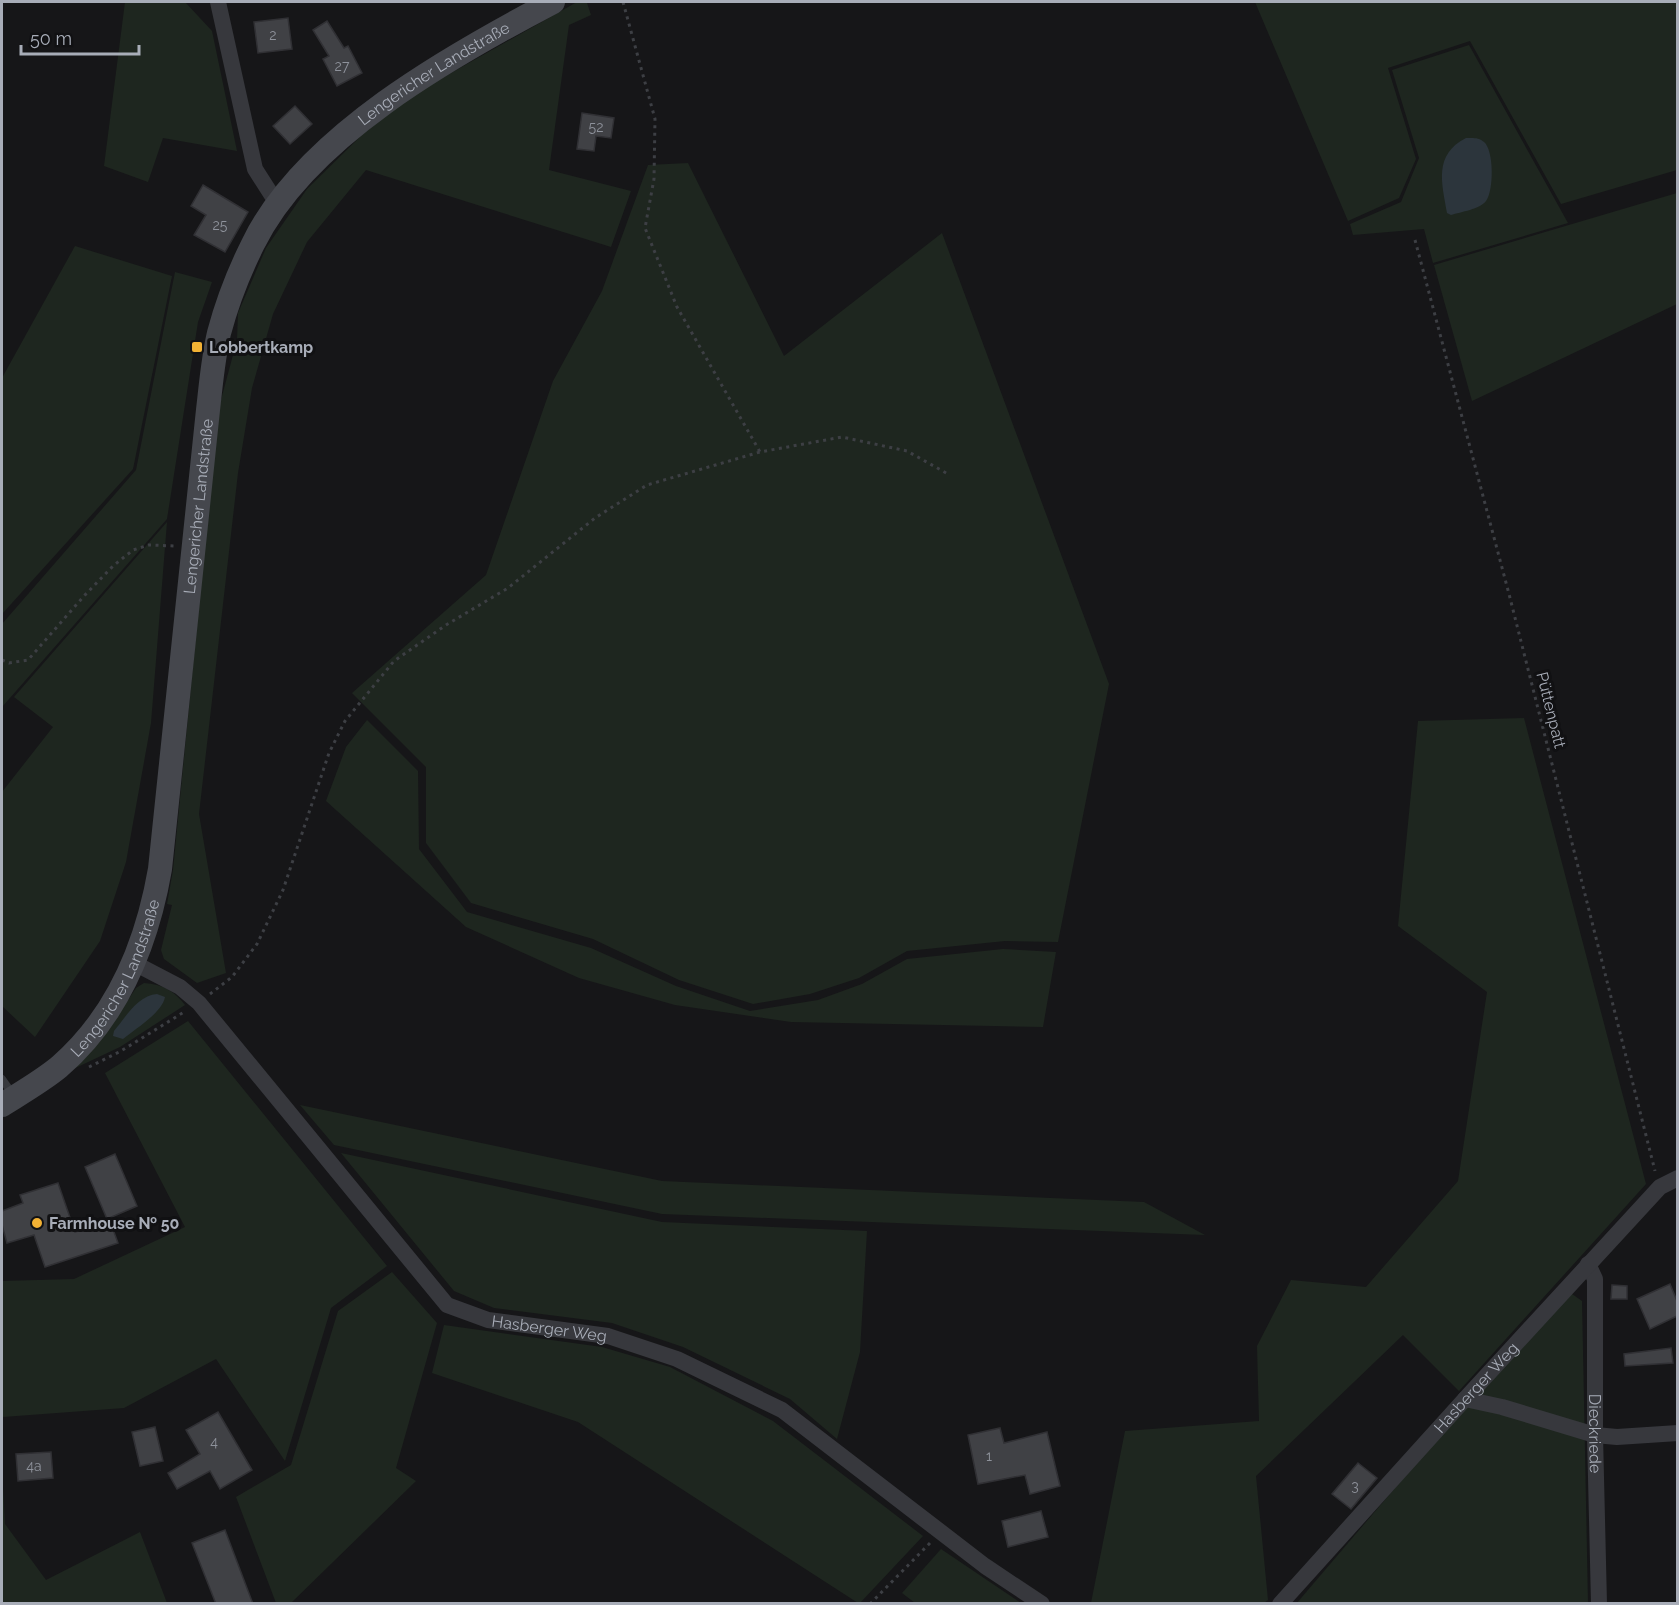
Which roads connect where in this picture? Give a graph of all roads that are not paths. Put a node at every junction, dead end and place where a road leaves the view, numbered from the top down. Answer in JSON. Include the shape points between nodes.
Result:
{"nodes":[{"id":1,"x":218,"y":2,"type":"edge"},
{"id":2,"x":553,"y":2,"type":"edge"},
{"id":3,"x":278,"y":205,"type":"junction"},
{"id":4,"x":134,"y":963,"type":"junction"},
{"id":5,"x":6,"y":1094,"type":"edge"},
{"id":6,"x":1677,"y":1178,"type":"edge"},
{"id":7,"x":1588,"y":1264,"type":"junction"},
{"id":8,"x":1464,"y":1399,"type":"junction"},
{"id":9,"x":1677,"y":1433,"type":"edge"},
{"id":10,"x":1595,"y":1435,"type":"junction"},
{"id":11,"x":1042,"y":1604,"type":"edge"},
{"id":12,"x":1280,"y":1604,"type":"edge"},
{"id":13,"x":1599,"y":1604,"type":"edge"}],
"edges":[{"from":1,"to":3,"type":"street","via":[[255,169]]},
{"from":2,"to":3,"type":"main road","name":"Lengericher Landstraße","via":[[409,85],[353,126],[304,173]]},
{"from":3,"to":4,"type":"main road","name":"Lengericher Landstraße","via":[[254,242],[231,294],[219,334],[207,410],[160,869],[154,906]]},
{"from":4,"to":5,"type":"main road","name":"Lengericher Landstraße","via":[[88,1037],[59,1066]]},
{"from":4,"to":11,"type":"street","name":"Hasberger Weg","via":[[180,987],[199,1003],[447,1305],[488,1320],[608,1336],[677,1359],[782,1410],[985,1566]]},
{"from":6,"to":7,"type":"street","name":"Hasberger Weg","via":[[1660,1187]]},
{"from":7,"to":8,"type":"street","name":"Hasberger Weg"},
{"from":7,"to":10,"type":"street","name":"Dieckriede","via":[[1595,1279]]},
{"from":8,"to":10,"type":"street"},
{"from":8,"to":12,"type":"street","name":"Hasberger Weg"},
{"from":9,"to":10,"type":"street"},
{"from":10,"to":13,"type":"street","name":"Dieckriede"}]}
